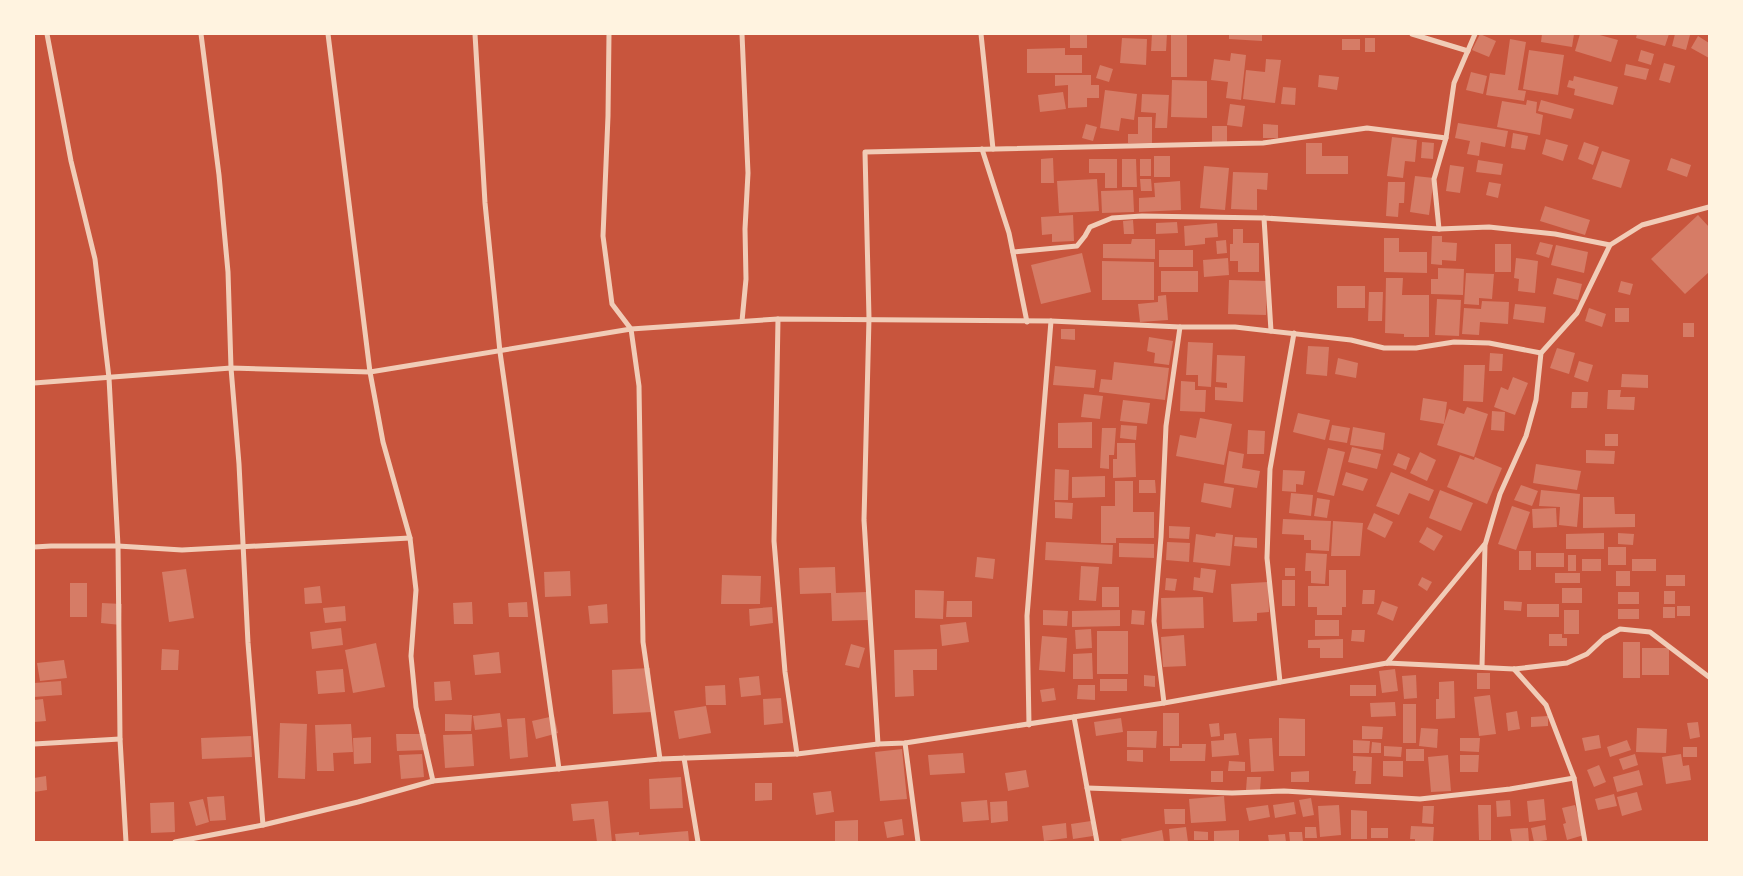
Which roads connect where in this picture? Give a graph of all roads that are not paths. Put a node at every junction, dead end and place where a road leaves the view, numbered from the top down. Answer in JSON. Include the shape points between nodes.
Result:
{"nodes":[{"id":1,"x":47,"y":34,"type":"edge"},
{"id":2,"x":201,"y":34,"type":"edge"},
{"id":3,"x":328,"y":34,"type":"edge"},
{"id":4,"x":475,"y":34,"type":"edge"},
{"id":5,"x":609,"y":34,"type":"edge"},
{"id":6,"x":742,"y":34,"type":"edge"},
{"id":7,"x":980,"y":34,"type":"edge"},
{"id":8,"x":1412,"y":34,"type":"edge"},
{"id":9,"x":1474,"y":34,"type":"edge"},
{"id":10,"x":1468,"y":51,"type":"junction"},
{"id":11,"x":1446,"y":138,"type":"junction"},
{"id":12,"x":982,"y":149,"type":"junction"},
{"id":13,"x":993,"y":149,"type":"junction"},
{"id":14,"x":1709,"y":207,"type":"edge"},
{"id":15,"x":1264,"y":218,"type":"junction"},
{"id":16,"x":1439,"y":229,"type":"junction"},
{"id":17,"x":1610,"y":246,"type":"junction"},
{"id":18,"x":1013,"y":252,"type":"junction"},
{"id":19,"x":869,"y":318,"type":"junction"},
{"id":20,"x":778,"y":319,"type":"junction"},
{"id":21,"x":742,"y":321,"type":"junction"},
{"id":22,"x":1051,"y":321,"type":"junction"},
{"id":23,"x":1027,"y":322,"type":"junction"},
{"id":24,"x":1180,"y":327,"type":"junction"},
{"id":25,"x":631,"y":329,"type":"junction"},
{"id":26,"x":1271,"y":331,"type":"junction"},
{"id":27,"x":1294,"y":333,"type":"junction"},
{"id":28,"x":500,"y":352,"type":"junction"},
{"id":29,"x":1541,"y":353,"type":"junction"},
{"id":30,"x":231,"y":368,"type":"junction"},
{"id":31,"x":370,"y":372,"type":"junction"},
{"id":32,"x":109,"y":378,"type":"junction"},
{"id":33,"x":34,"y":383,"type":"edge"},
{"id":34,"x":410,"y":538,"type":"junction"},
{"id":35,"x":1484,"y":545,"type":"junction"},
{"id":36,"x":118,"y":546,"type":"junction"},
{"id":37,"x":34,"y":547,"type":"edge"},
{"id":38,"x":243,"y":547,"type":"junction"},
{"id":39,"x":1387,"y":662,"type":"junction"},
{"id":40,"x":1482,"y":666,"type":"junction"},
{"id":41,"x":1514,"y":668,"type":"junction"},
{"id":42,"x":1709,"y":676,"type":"edge"},
{"id":43,"x":1280,"y":682,"type":"junction"},
{"id":44,"x":1164,"y":703,"type":"junction"},
{"id":45,"x":1074,"y":717,"type":"junction"},
{"id":46,"x":1030,"y":724,"type":"junction"},
{"id":47,"x":120,"y":739,"type":"junction"},
{"id":48,"x":905,"y":743,"type":"junction"},
{"id":49,"x":34,"y":744,"type":"edge"},
{"id":50,"x":878,"y":744,"type":"junction"},
{"id":51,"x":797,"y":754,"type":"junction"},
{"id":52,"x":684,"y":758,"type":"junction"},
{"id":53,"x":660,"y":759,"type":"junction"},
{"id":54,"x":559,"y":769,"type":"junction"},
{"id":55,"x":1574,"y":778,"type":"junction"},
{"id":56,"x":433,"y":781,"type":"junction"},
{"id":57,"x":1087,"y":788,"type":"junction"},
{"id":58,"x":263,"y":825,"type":"junction"},
{"id":59,"x":126,"y":842,"type":"edge"},
{"id":60,"x":175,"y":842,"type":"edge"},
{"id":61,"x":698,"y":842,"type":"edge"},
{"id":62,"x":918,"y":842,"type":"edge"},
{"id":63,"x":1097,"y":842,"type":"edge"},
{"id":64,"x":1585,"y":842,"type":"edge"}],
"edges":[{"from":1,"to":32,"type":"street","via":[[71,161],[95,259]]},
{"from":2,"to":30,"type":"street","via":[[219,175]]},
{"from":3,"to":31,"type":"street"},
{"from":4,"to":28,"type":"street"},
{"from":5,"to":25,"type":"street","via":[[603,236],[612,304]]},
{"from":6,"to":21,"type":"street","via":[[748,173]]},
{"from":7,"to":13,"type":"street"},
{"from":8,"to":10,"type":"street"},
{"from":9,"to":10,"type":"street"},
{"from":10,"to":11,"type":"street","via":[[1454,83]]},
{"from":11,"to":13,"type":"street","via":[[1367,128],[1263,143]]},
{"from":11,"to":16,"type":"street","via":[[1434,178]]},
{"from":12,"to":13,"type":"street"},
{"from":12,"to":18,"type":"street"},
{"from":12,"to":19,"type":"street","via":[[865,152]]},
{"from":14,"to":17,"type":"street","via":[[1642,225]]},
{"from":15,"to":16,"type":"street"},
{"from":15,"to":18,"type":"street","via":[[1112,218],[1090,227],[1077,246]]},
{"from":15,"to":26,"type":"street"},
{"from":16,"to":17,"type":"street","via":[[1498,228],[1555,234]]},
{"from":17,"to":29,"type":"street","via":[[1577,313]]},
{"from":18,"to":23,"type":"street"},
{"from":19,"to":20,"type":"street"},
{"from":19,"to":23,"type":"street"},
{"from":19,"to":50,"type":"street","via":[[864,520]]},
{"from":20,"to":21,"type":"street"},
{"from":20,"to":51,"type":"street","via":[[774,540],[785,672]]},
{"from":21,"to":25,"type":"street"},
{"from":22,"to":23,"type":"street"},
{"from":22,"to":24,"type":"street"},
{"from":22,"to":46,"type":"street","via":[[1027,616]]},
{"from":24,"to":26,"type":"street"},
{"from":24,"to":44,"type":"street","via":[[1166,426],[1154,621]]},
{"from":25,"to":28,"type":"street"},
{"from":25,"to":53,"type":"street","via":[[639,386],[643,642]]},
{"from":26,"to":27,"type":"street"},
{"from":27,"to":29,"type":"street","via":[[1384,348],[1416,348],[1454,342],[1489,343]]},
{"from":27,"to":43,"type":"street","via":[[1270,469],[1267,558]]},
{"from":28,"to":31,"type":"street"},
{"from":28,"to":54,"type":"street"},
{"from":29,"to":35,"type":"street","via":[[1536,400],[1526,436],[1500,494]]},
{"from":30,"to":31,"type":"street"},
{"from":30,"to":32,"type":"street"},
{"from":30,"to":38,"type":"street"},
{"from":31,"to":34,"type":"street","via":[[382,442]]},
{"from":32,"to":33,"type":"street"},
{"from":32,"to":36,"type":"street"},
{"from":34,"to":38,"type":"street"},
{"from":34,"to":56,"type":"street","via":[[416,590],[411,656],[416,707]]},
{"from":35,"to":39,"type":"street"},
{"from":35,"to":40,"type":"street"},
{"from":36,"to":37,"type":"street"},
{"from":36,"to":38,"type":"street","via":[[182,550]]},
{"from":36,"to":47,"type":"street"},
{"from":38,"to":58,"type":"street"},
{"from":39,"to":40,"type":"street"},
{"from":39,"to":43,"type":"street"},
{"from":40,"to":41,"type":"street"},
{"from":41,"to":42,"type":"street","via":[[1567,662],[1587,654],[1620,629],[1650,632]]},
{"from":41,"to":55,"type":"street","via":[[1546,705]]},
{"from":43,"to":44,"type":"street"},
{"from":44,"to":45,"type":"street"},
{"from":45,"to":46,"type":"street"},
{"from":45,"to":57,"type":"street"},
{"from":46,"to":48,"type":"street"},
{"from":47,"to":49,"type":"street"},
{"from":47,"to":59,"type":"street"},
{"from":48,"to":50,"type":"street"},
{"from":48,"to":62,"type":"street"},
{"from":50,"to":51,"type":"street"},
{"from":51,"to":52,"type":"street"},
{"from":52,"to":53,"type":"street"},
{"from":52,"to":61,"type":"street"},
{"from":53,"to":54,"type":"street"},
{"from":54,"to":56,"type":"street"},
{"from":55,"to":57,"type":"street","via":[[1420,799],[1284,791],[1232,794]]},
{"from":55,"to":64,"type":"street"},
{"from":56,"to":58,"type":"street"},
{"from":57,"to":63,"type":"street"},
{"from":58,"to":60,"type":"street"}]}
